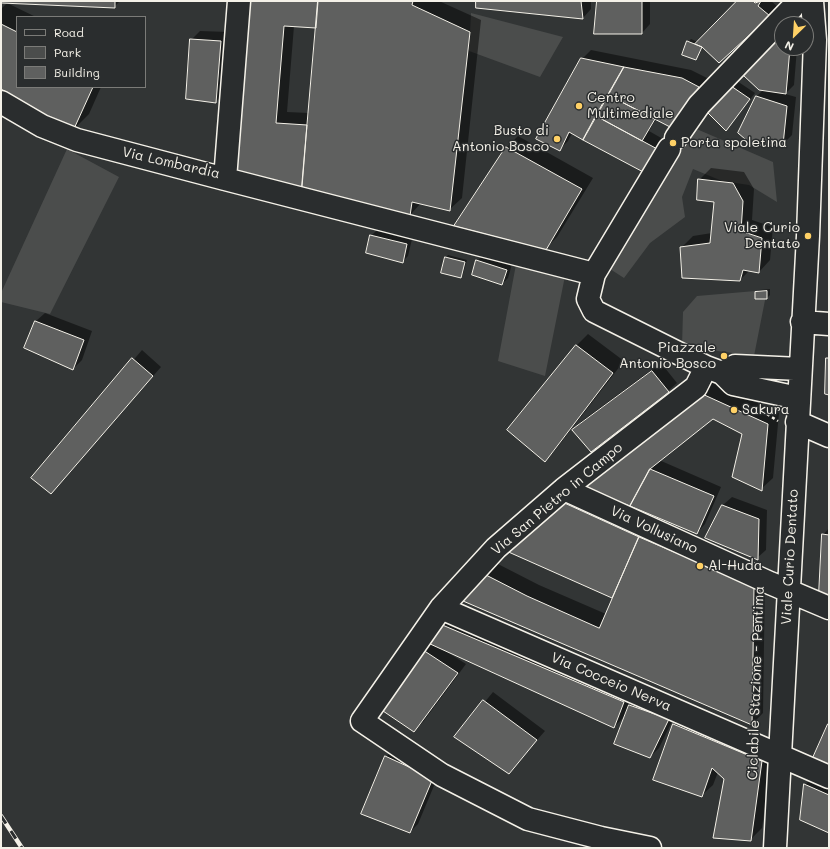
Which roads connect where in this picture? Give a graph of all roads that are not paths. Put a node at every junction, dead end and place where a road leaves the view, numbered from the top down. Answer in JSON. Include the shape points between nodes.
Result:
{"nodes":[{"id":1,"x":239,"y":1,"type":"edge"},
{"id":2,"x":795,"y":1,"type":"edge"},
{"id":3,"x":812,"y":1,"type":"edge"},
{"id":4,"x":825,"y":1,"type":"edge"},
{"id":5,"x":815,"y":40,"type":"junction"},
{"id":6,"x":829,"y":64,"type":"edge"},
{"id":7,"x":814,"y":93,"type":"junction"},
{"id":8,"x":1,"y":102,"type":"edge"},
{"id":9,"x":225,"y":178,"type":"junction"},
{"id":10,"x":594,"y":274,"type":"junction"},
{"id":11,"x":802,"y":322,"type":"junction"},
{"id":12,"x":829,"y":324,"type":"edge"},
{"id":13,"x":800,"y":369,"type":"junction"},
{"id":14,"x":714,"y":370,"type":"junction"},
{"id":15,"x":798,"y":398,"type":"junction"},
{"id":16,"x":789,"y":423,"type":"junction"},
{"id":17,"x":829,"y":436,"type":"edge"},
{"id":18,"x":564,"y":489,"type":"junction"},
{"id":19,"x":788,"y":591,"type":"junction"},
{"id":20,"x":441,"y":608,"type":"junction"},
{"id":21,"x":829,"y":608,"type":"edge"},
{"id":22,"x":780,"y":755,"type":"junction"},
{"id":23,"x":829,"y":777,"type":"edge"},
{"id":24,"x":773,"y":843,"type":"edge"},
{"id":25,"x":650,"y":848,"type":"edge"}],
"edges":[{"from":1,"to":9,"type":"street","name":"Via Lombardia"},
{"from":2,"to":10,"type":"street","via":[[792,8],[699,105],[673,143]]},
{"from":3,"to":5,"type":"street","name":"Viale Curio Dentato"},
{"from":4,"to":5,"type":"street","name":"Viale Curio Dentato"},
{"from":5,"to":7,"type":"street","name":"Viale Curio Dentato"},
{"from":6,"to":7,"type":"street"},
{"from":7,"to":11,"type":"street","name":"Viale Curio Dentato"},
{"from":8,"to":9,"type":"street","name":"Via Lombardia","via":[[42,126],[77,140]]},
{"from":9,"to":10,"type":"street"},
{"from":10,"to":14,"type":"street","via":[[588,299],[594,311]]},
{"from":11,"to":12,"type":"street"},
{"from":11,"to":13,"type":"street","name":"Viale Curio Dentato"},
{"from":13,"to":14,"type":"street","via":[[735,366]]},
{"from":13,"to":15,"type":"street","name":"Viale Curio Dentato"},
{"from":14,"to":15,"type":"street","via":[[733,384]]},
{"from":14,"to":18,"type":"street","name":"Via San Pietro in Campo","via":[[696,387]]},
{"from":15,"to":16,"type":"street","name":"Viale Curio Dentato"},
{"from":16,"to":17,"type":"street"},
{"from":16,"to":19,"type":"street","name":"Viale Curio Dentato"},
{"from":18,"to":19,"type":"street","name":"Via Vollusiano"},
{"from":18,"to":20,"type":"street","name":"Via San Pietro in Campo","via":[[496,548]]},
{"from":19,"to":21,"type":"street","name":"Via Vollusiano"},
{"from":19,"to":22,"type":"street","name":"Viale Curio Dentato"},
{"from":20,"to":22,"type":"street","name":"Via Cocceio Nerva"},
{"from":20,"to":25,"type":"street","name":"Via San Pietro in Campo","via":[[362,721],[442,775],[528,818]]},
{"from":22,"to":23,"type":"street","name":"Via Cocceio Nerva"},
{"from":22,"to":24,"type":"street","name":"Viale Curio Dentato"}]}
